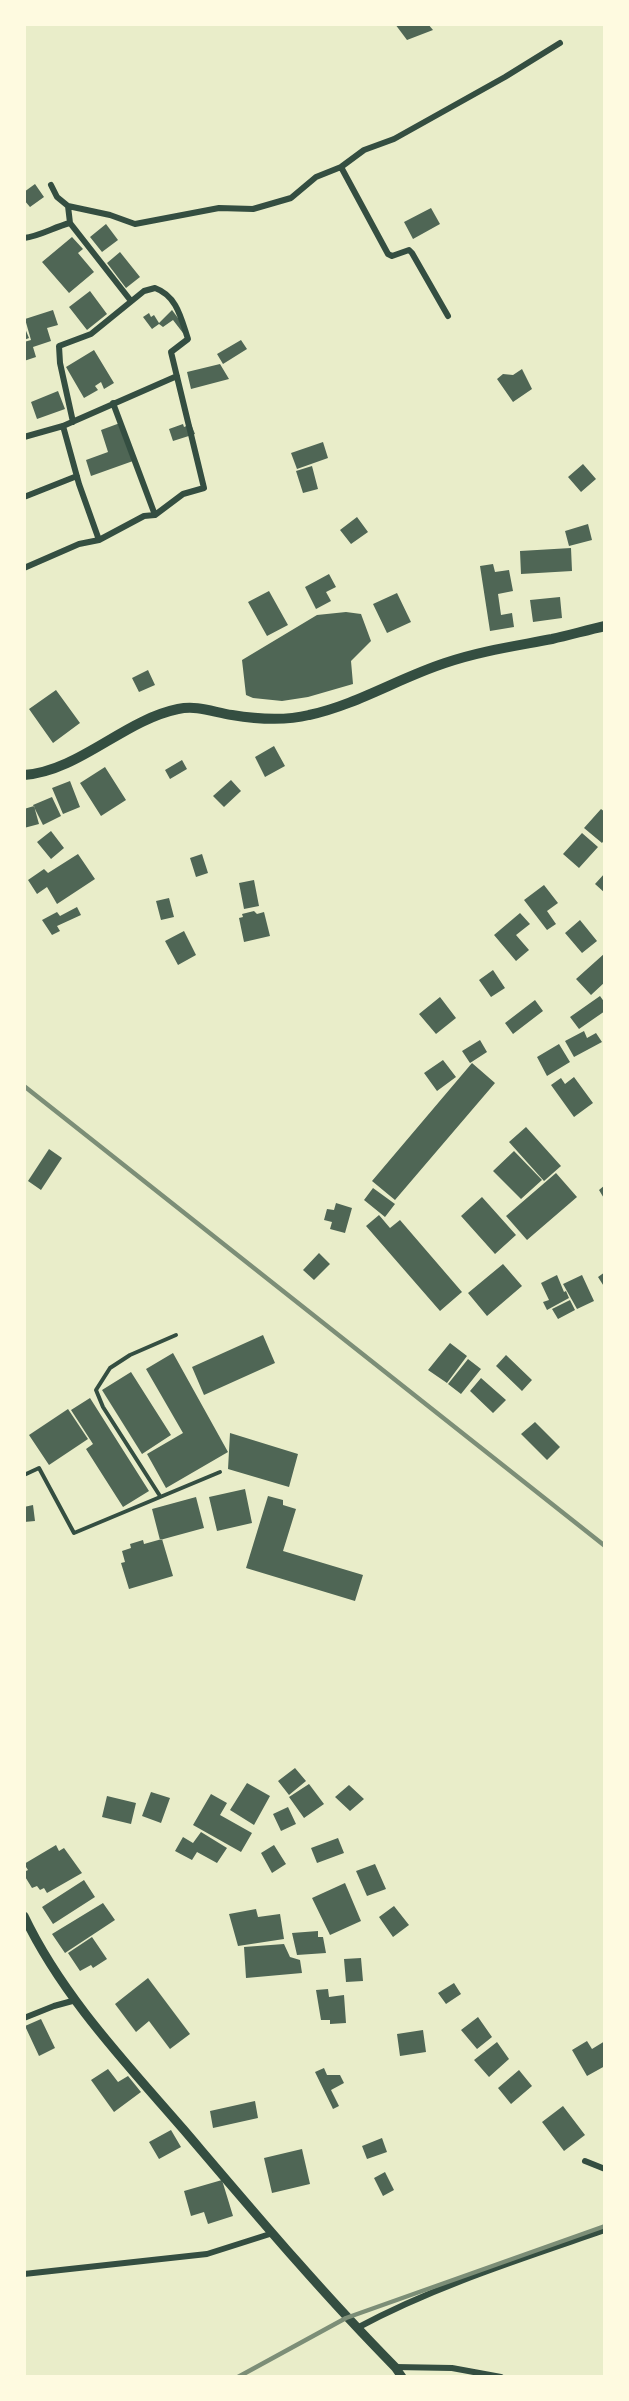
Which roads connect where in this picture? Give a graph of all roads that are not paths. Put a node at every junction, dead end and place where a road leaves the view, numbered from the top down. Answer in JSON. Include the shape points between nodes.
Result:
{"nodes":[{"id":1,"x":560,"y":43,"type":"dead end"},
{"id":2,"x":341,"y":167,"type":"junction"},
{"id":3,"x":51,"y":185,"type":"dead end"},
{"id":4,"x":68,"y":206,"type":"junction"},
{"id":5,"x":70,"y":223,"type":"junction"},
{"id":6,"x":24,"y":238,"type":"edge"},
{"id":7,"x":131,"y":301,"type":"junction"},
{"id":8,"x":448,"y":316,"type":"dead end"},
{"id":9,"x":177,"y":376,"type":"junction"},
{"id":10,"x":113,"y":403,"type":"junction"},
{"id":11,"x":73,"y":422,"type":"junction"},
{"id":12,"x":63,"y":426,"type":"junction"},
{"id":13,"x":24,"y":437,"type":"edge"},
{"id":14,"x":77,"y":476,"type":"junction"},
{"id":15,"x":24,"y":497,"type":"edge"},
{"id":16,"x":155,"y":515,"type":"junction"},
{"id":17,"x":99,"y":540,"type":"junction"},
{"id":18,"x":24,"y":568,"type":"edge"},
{"id":19,"x":605,"y":626,"type":"edge"},
{"id":20,"x":24,"y":775,"type":"edge"},
{"id":21,"x":176,"y":1335,"type":"dead end"},
{"id":22,"x":220,"y":1472,"type":"dead end"},
{"id":23,"x":24,"y":1475,"type":"edge"},
{"id":24,"x":160,"y":1496,"type":"junction"},
{"id":25,"x":24,"y":1916,"type":"edge"},
{"id":26,"x":76,"y":2000,"type":"junction"},
{"id":27,"x":24,"y":2018,"type":"edge"},
{"id":28,"x":585,"y":2161,"type":"dead end"},
{"id":29,"x":605,"y":2169,"type":"edge"},
{"id":30,"x":605,"y":2230,"type":"edge"},
{"id":31,"x":274,"y":2233,"type":"junction"},
{"id":32,"x":24,"y":2274,"type":"edge"},
{"id":33,"x":357,"y":2328,"type":"junction"},
{"id":34,"x":395,"y":2367,"type":"junction"},
{"id":35,"x":402,"y":2377,"type":"edge"},
{"id":36,"x":501,"y":2377,"type":"edge"}],
"edges":[{"from":1,"to":2,"type":"street","via":[[394,139],[364,150]]},
{"from":2,"to":4,"type":"street","via":[[316,177],[291,198],[254,209],[219,208],[135,224]]},
{"from":2,"to":8,"type":"street","via":[[388,254],[409,250]]},
{"from":3,"to":4,"type":"street"},
{"from":4,"to":5,"type":"street"},
{"from":5,"to":6,"type":"street"},
{"from":5,"to":7,"type":"street"},
{"from":7,"to":9,"type":"street","via":[[155,288],[165,292],[178,308],[188,339],[171,352]]},
{"from":7,"to":11,"type":"street","via":[[91,334],[59,346]]},
{"from":9,"to":10,"type":"street"},
{"from":9,"to":16,"type":"street","via":[[204,488],[183,494]]},
{"from":10,"to":11,"type":"street"},
{"from":10,"to":16,"type":"street"},
{"from":11,"to":12,"type":"street"},
{"from":12,"to":13,"type":"street"},
{"from":12,"to":14,"type":"street"},
{"from":14,"to":15,"type":"street"},
{"from":14,"to":17,"type":"street"},
{"from":16,"to":17,"type":"street","via":[[144,516]]},
{"from":17,"to":18,"type":"street","via":[[79,544]]},
{"from":19,"to":20,"type":"main road","via":[[445,663],[308,716],[265,718],[179,708],[146,720],[68,762]]},
{"from":21,"to":24,"type":"lane","via":[[110,1368],[96,1390]]},
{"from":22,"to":24,"type":"lane"},
{"from":23,"to":24,"type":"lane","via":[[39,1468],[74,1533]]},
{"from":25,"to":26,"type":"street","via":[[49,1963]]},
{"from":26,"to":27,"type":"street"},
{"from":26,"to":31,"type":"street"},
{"from":28,"to":29,"type":"street"},
{"from":30,"to":33,"type":"street","via":[[394,2308]]},
{"from":31,"to":32,"type":"street","via":[[207,2253]]},
{"from":31,"to":33,"type":"street"},
{"from":33,"to":34,"type":"street"},
{"from":34,"to":35,"type":"street"},
{"from":34,"to":36,"type":"street","via":[[452,2368]]}]}
